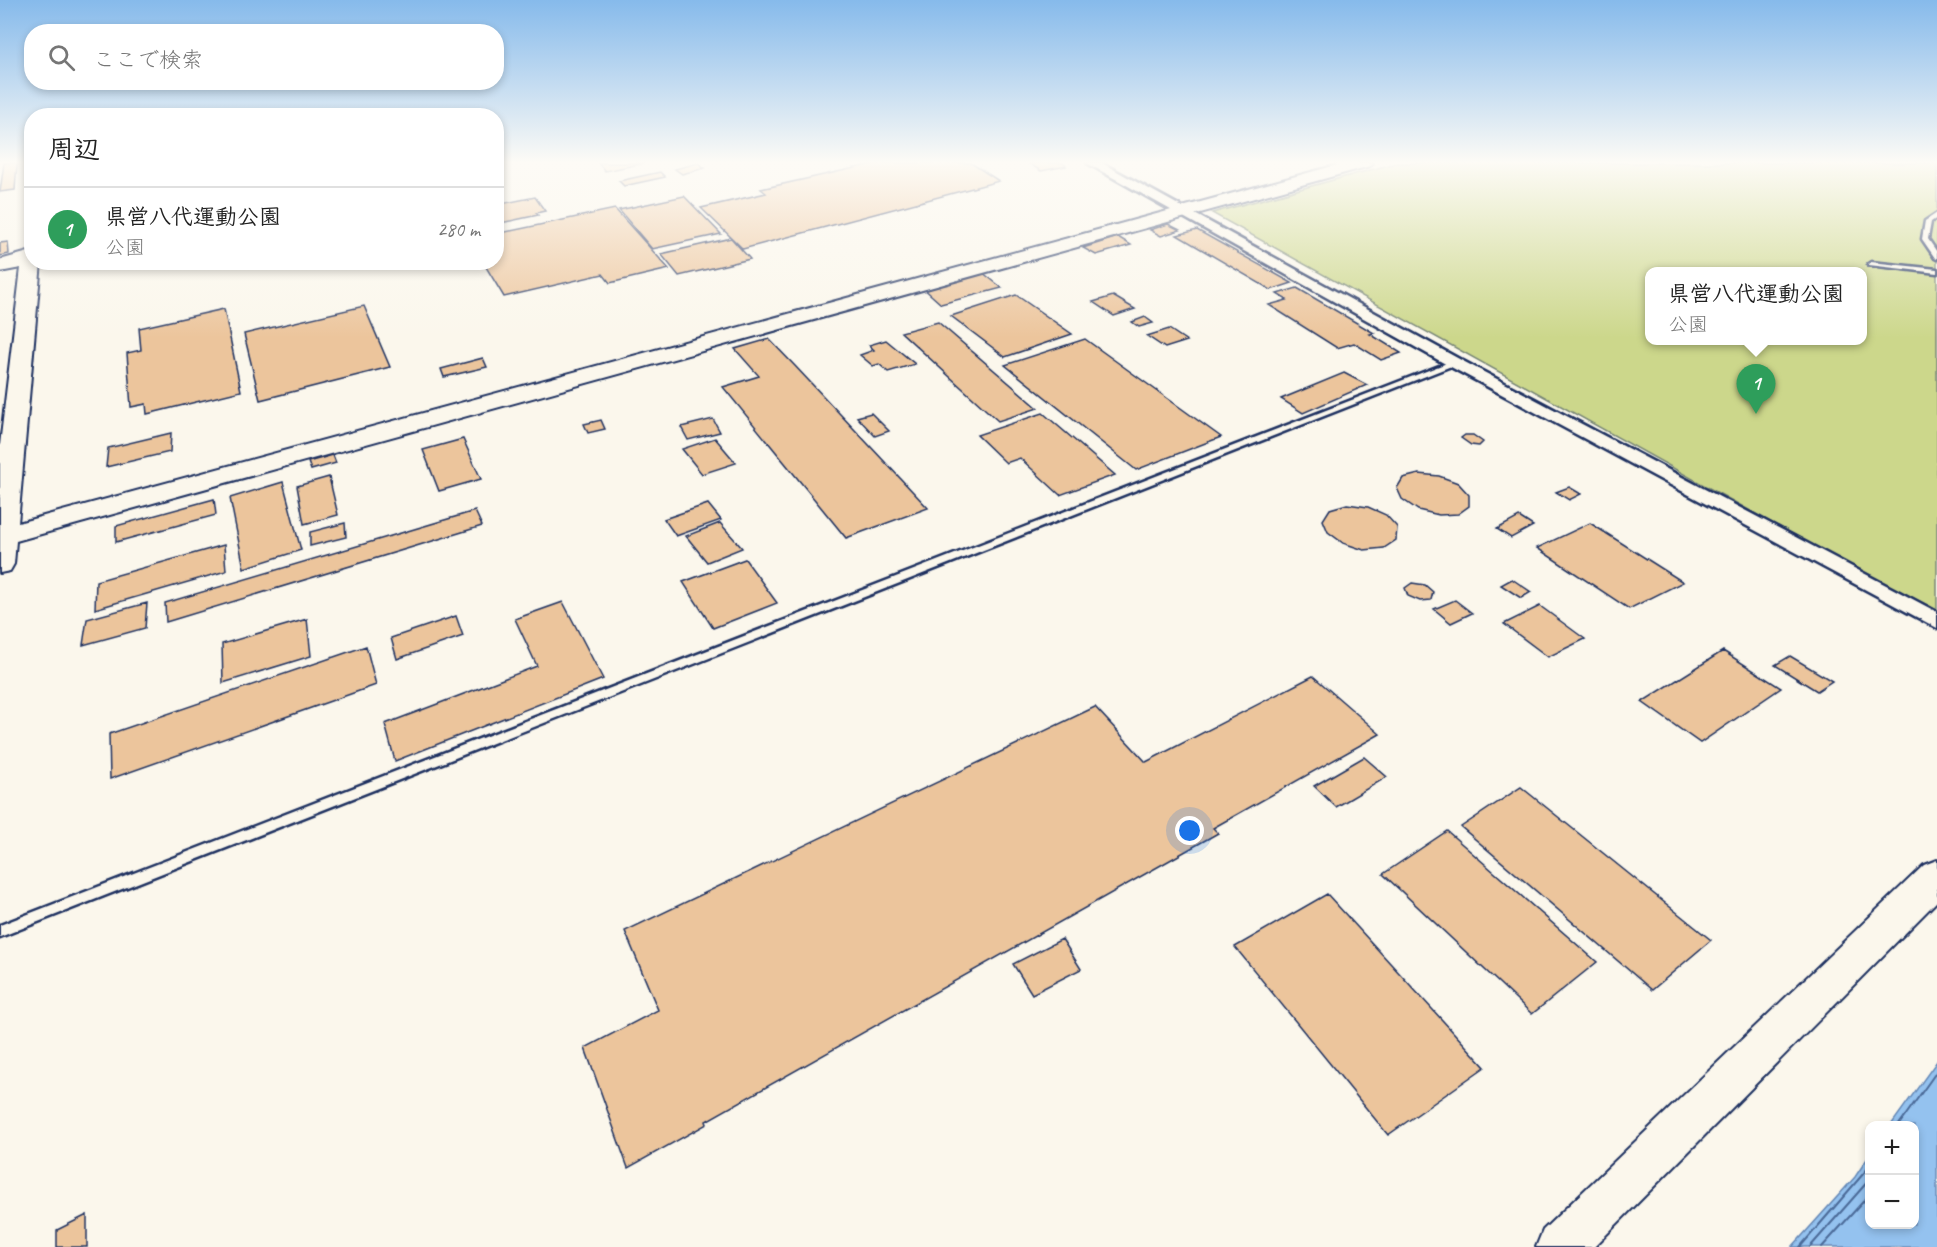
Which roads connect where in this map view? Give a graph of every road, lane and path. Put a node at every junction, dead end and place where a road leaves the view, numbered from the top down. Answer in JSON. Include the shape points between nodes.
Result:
{"nodes":[{"id":1,"x":1150,"y":221,"type":"edge"},
{"id":2,"x":1195,"y":221,"type":"edge"},
{"id":3,"x":1928,"y":221,"type":"edge"},
{"id":4,"x":1937,"y":256,"type":"edge"},
{"id":5,"x":24,"y":260,"type":"edge"},
{"id":6,"x":1871,"y":264,"type":"dead end"},
{"id":7,"x":0,"y":266,"type":"edge"},
{"id":8,"x":30,"y":270,"type":"edge"},
{"id":9,"x":1937,"y":271,"type":"edge"},
{"id":10,"x":1455,"y":363,"type":"junction"},
{"id":11,"x":1,"y":536,"type":"edge"},
{"id":12,"x":0,"y":564,"type":"edge"},
{"id":13,"x":1937,"y":621,"type":"edge"},
{"id":14,"x":1937,"y":876,"type":"edge"},
{"id":15,"x":0,"y":931,"type":"edge"},
{"id":16,"x":1560,"y":1247,"type":"edge"}],
"edges":[{"from":1,"to":11,"type":"street"},
{"from":2,"to":10,"type":"street"},
{"from":3,"to":4,"type":"lane","via":[[1925,239]]},
{"from":5,"to":7,"type":"street"},
{"from":6,"to":9,"type":"lane"},
{"from":8,"to":11,"type":"street"},
{"from":10,"to":13,"type":"street"},
{"from":10,"to":15,"type":"lane"},
{"from":11,"to":12,"type":"street"},
{"from":14,"to":16,"type":"street"}]}
